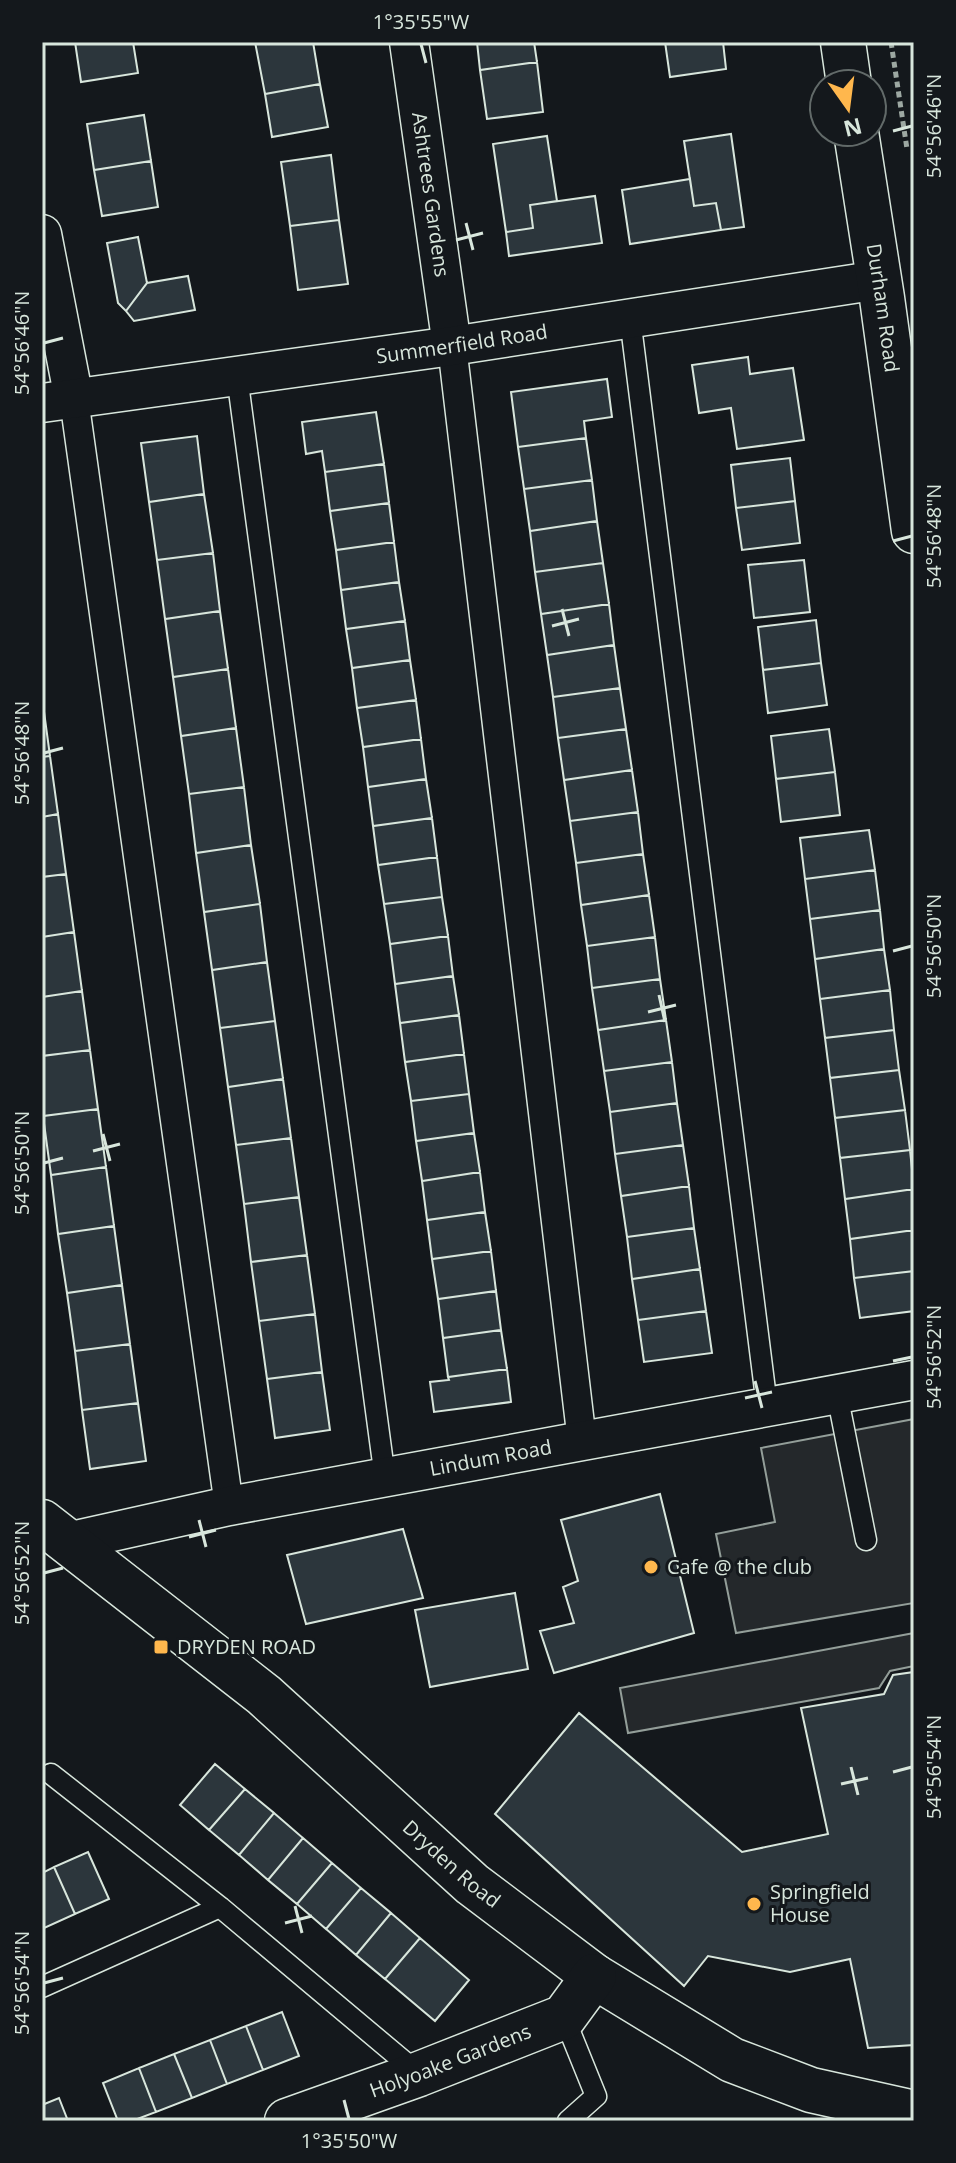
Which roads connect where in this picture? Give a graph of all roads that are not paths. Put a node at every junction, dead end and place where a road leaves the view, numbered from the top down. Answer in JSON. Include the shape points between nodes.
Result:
{"nodes":[{"id":1,"x":409,"y":42,"type":"edge"},
{"id":2,"x":843,"y":42,"type":"edge"},
{"id":3,"x":847,"y":68,"type":"edge"},
{"id":4,"x":858,"y":148,"type":"edge"},
{"id":5,"x":42,"y":234,"type":"edge"},
{"id":6,"x":879,"y":280,"type":"junction"},
{"id":7,"x":630,"y":318,"type":"junction"},
{"id":8,"x":452,"y":346,"type":"junction"},
{"id":9,"x":237,"y":376,"type":"junction"},
{"id":10,"x":58,"y":401,"type":"edge"},
{"id":11,"x":914,"y":531,"type":"edge"},
{"id":12,"x":914,"y":1380,"type":"edge"},
{"id":13,"x":837,"y":1394,"type":"junction"},
{"id":14,"x":767,"y":1406,"type":"junction"},
{"id":15,"x":582,"y":1441,"type":"junction"},
{"id":16,"x":385,"y":1478,"type":"junction"},
{"id":17,"x":229,"y":1506,"type":"junction"},
{"id":18,"x":55,"y":1532,"type":"edge"},
{"id":19,"x":866,"y":1540,"type":"dead end"},
{"id":20,"x":51,"y":1774,"type":"dead end"},
{"id":21,"x":220,"y":1907,"type":"junction"},
{"id":22,"x":594,"y":1976,"type":"junction"},
{"id":23,"x":42,"y":1987,"type":"edge"},
{"id":24,"x":564,"y":2017,"type":"junction"},
{"id":25,"x":419,"y":2074,"type":"junction"},
{"id":26,"x":354,"y":2109,"type":"edge"},
{"id":27,"x":914,"y":2114,"type":"edge"},
{"id":28,"x":287,"y":2121,"type":"edge"},
{"id":29,"x":568,"y":2121,"type":"edge"}],
"edges":[{"from":1,"to":8,"type":"street","name":"Ashtrees Gardens"},
{"from":2,"to":3,"type":"street"},
{"from":4,"to":6,"type":"street","name":"Durham Road"},
{"from":5,"to":10,"type":"street"},
{"from":6,"to":7,"type":"street","name":"Summerfield Road"},
{"from":6,"to":11,"type":"street","name":"Durham Road"},
{"from":7,"to":8,"type":"street","name":"Summerfield Road"},
{"from":7,"to":14,"type":"lane"},
{"from":8,"to":9,"type":"street","name":"Summerfield Road"},
{"from":8,"to":15,"type":"street"},
{"from":9,"to":10,"type":"street","name":"Summerfield Road"},
{"from":9,"to":16,"type":"lane"},
{"from":10,"to":17,"type":"street"},
{"from":12,"to":13,"type":"street","name":"Lindum Road"},
{"from":13,"to":14,"type":"street","name":"Lindum Road"},
{"from":13,"to":19,"type":"lane"},
{"from":14,"to":15,"type":"street","name":"Lindum Road"},
{"from":15,"to":16,"type":"street","name":"Lindum Road"},
{"from":16,"to":17,"type":"street","name":"Lindum Road"},
{"from":17,"to":18,"type":"street","name":"Lindum Road"},
{"from":18,"to":22,"type":"street","name":"Dryden Road","via":[[264,1695],[472,1884]]},
{"from":20,"to":21,"type":"lane"},
{"from":21,"to":23,"type":"lane"},
{"from":21,"to":25,"type":"lane"},
{"from":22,"to":24,"type":"street"},
{"from":22,"to":27,"type":"street","name":"Dryden Road","via":[[732,2060],[811,2090]]},
{"from":24,"to":25,"type":"street","name":"Holyoake Gardens"},
{"from":24,"to":29,"type":"lane","via":[[596,2096]]},
{"from":25,"to":26,"type":"street","name":"Holyoake Gardens"},
{"from":26,"to":28,"type":"street","name":"Holyoake Gardens"}]}
